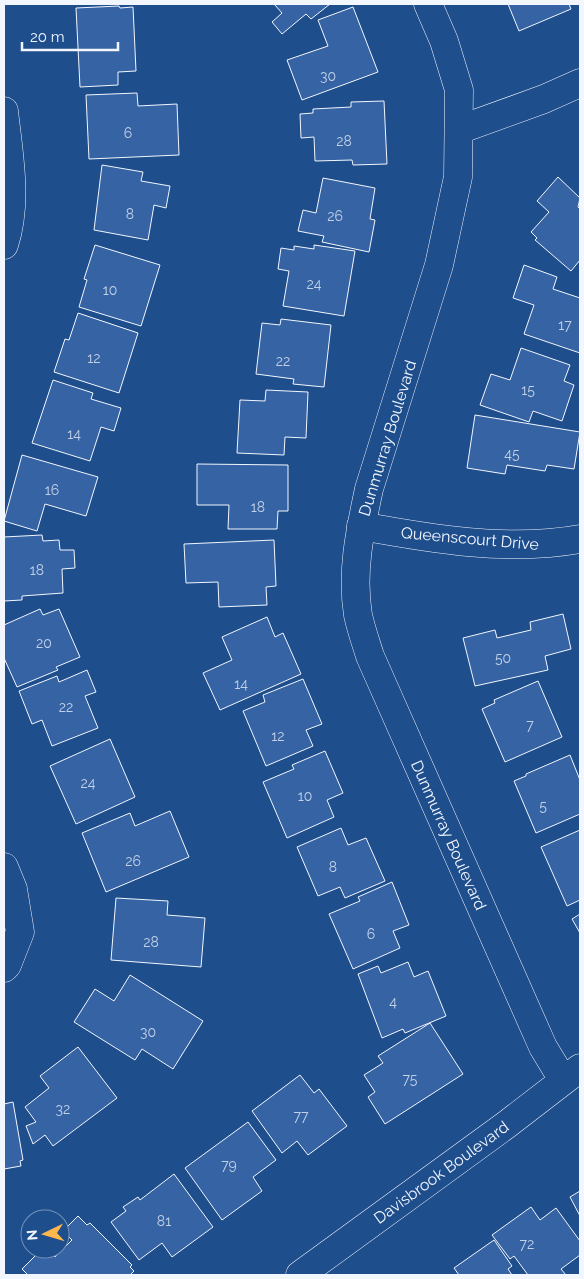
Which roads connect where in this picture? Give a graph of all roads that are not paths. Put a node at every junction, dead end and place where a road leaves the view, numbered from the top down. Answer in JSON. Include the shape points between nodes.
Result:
{"nodes":[{"id":1,"x":428,"y":4,"type":"edge"},
{"id":2,"x":580,"y":83,"type":"edge"},
{"id":3,"x":4,"y":111,"type":"edge"},
{"id":4,"x":461,"y":129,"type":"junction"},
{"id":5,"x":4,"y":246,"type":"edge"},
{"id":6,"x":361,"y":526,"type":"junction"},
{"id":7,"x":580,"y":539,"type":"edge"},
{"id":8,"x":4,"y":867,"type":"edge"},
{"id":9,"x":4,"y":968,"type":"edge"},
{"id":10,"x":572,"y":1074,"type":"edge"},
{"id":11,"x":300,"y":1275,"type":"edge"}],
"edges":[{"from":1,"to":4,"type":"street","name":"Dunmurray Boulevard","via":[[444,41],[459,90]]},
{"from":2,"to":4,"type":"street"},
{"from":3,"to":5,"type":"street","via":[[12,184],[9,228]]},
{"from":4,"to":6,"type":"street","name":"Dunmurray Boulevard","via":[[458,177],[448,233],[369,489]]},
{"from":6,"to":7,"type":"street","name":"Queenscourt Drive","via":[[443,539],[504,544],[553,544]]},
{"from":6,"to":10,"type":"street","name":"Dunmurray Boulevard","via":[[355,570],[358,616],[370,656],[543,1047]]},
{"from":8,"to":9,"type":"street","via":[[13,889],[20,932]]},
{"from":10,"to":11,"type":"street","name":"Davisbrook Boulevard"}]}
